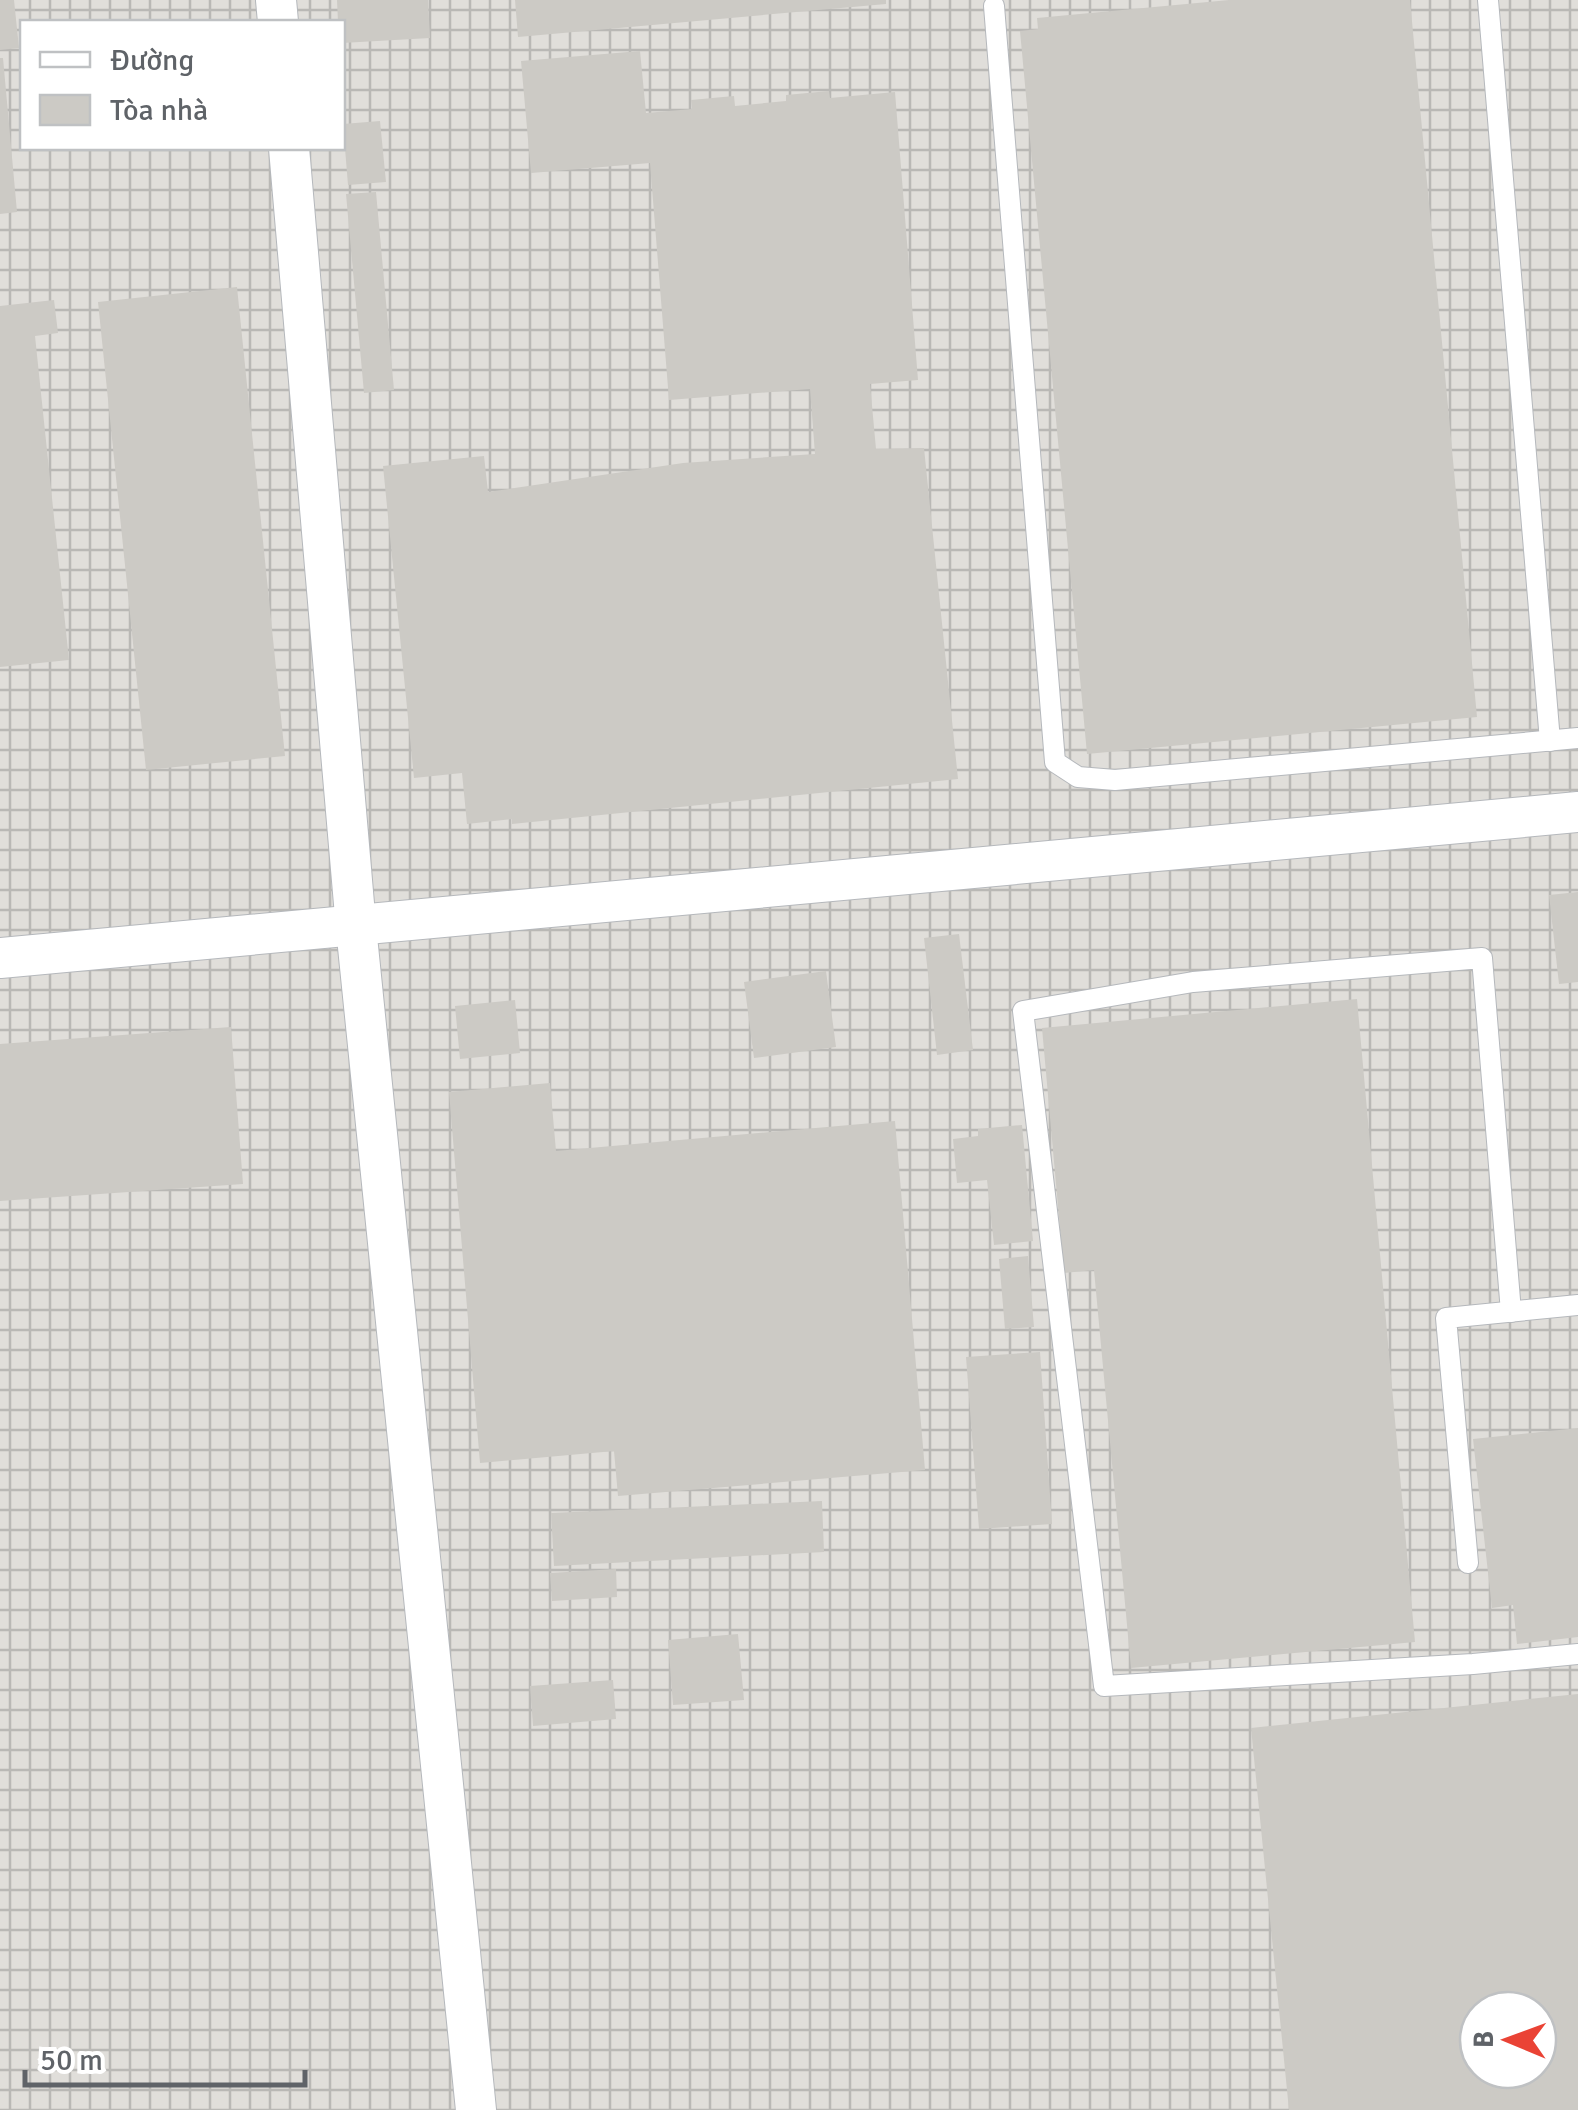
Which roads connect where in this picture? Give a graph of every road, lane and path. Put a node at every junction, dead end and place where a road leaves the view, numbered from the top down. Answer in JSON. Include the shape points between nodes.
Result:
{"nodes":[{"id":1,"x":1488,"y":0,"type":"edge"},
{"id":2,"x":994,"y":6,"type":"dead end"},
{"id":3,"x":289,"y":150,"type":"edge"},
{"id":4,"x":1578,"y":738,"type":"edge"},
{"id":5,"x":1550,"y":741,"type":"junction"},
{"id":6,"x":1578,"y":812,"type":"edge"},
{"id":7,"x":356,"y":926,"type":"junction"},
{"id":8,"x":0,"y":958,"type":"edge"},
{"id":9,"x":1578,"y":1305,"type":"edge"},
{"id":10,"x":1511,"y":1312,"type":"junction"},
{"id":11,"x":1468,"y":1563,"type":"dead end"},
{"id":12,"x":1578,"y":1654,"type":"edge"},
{"id":13,"x":476,"y":2110,"type":"edge"}],
"edges":[{"from":1,"to":5,"type":"lane"},
{"from":2,"to":5,"type":"lane","via":[[1055,762],[1078,777],[1115,780]]},
{"from":3,"to":7,"type":"street"},
{"from":4,"to":5,"type":"lane"},
{"from":6,"to":7,"type":"street"},
{"from":7,"to":8,"type":"street"},
{"from":7,"to":13,"type":"street"},
{"from":9,"to":10,"type":"lane"},
{"from":10,"to":11,"type":"lane","via":[[1446,1318]]},
{"from":10,"to":12,"type":"lane","via":[[1482,958],[1192,982],[1022,1010],[1104,1686]]}]}
